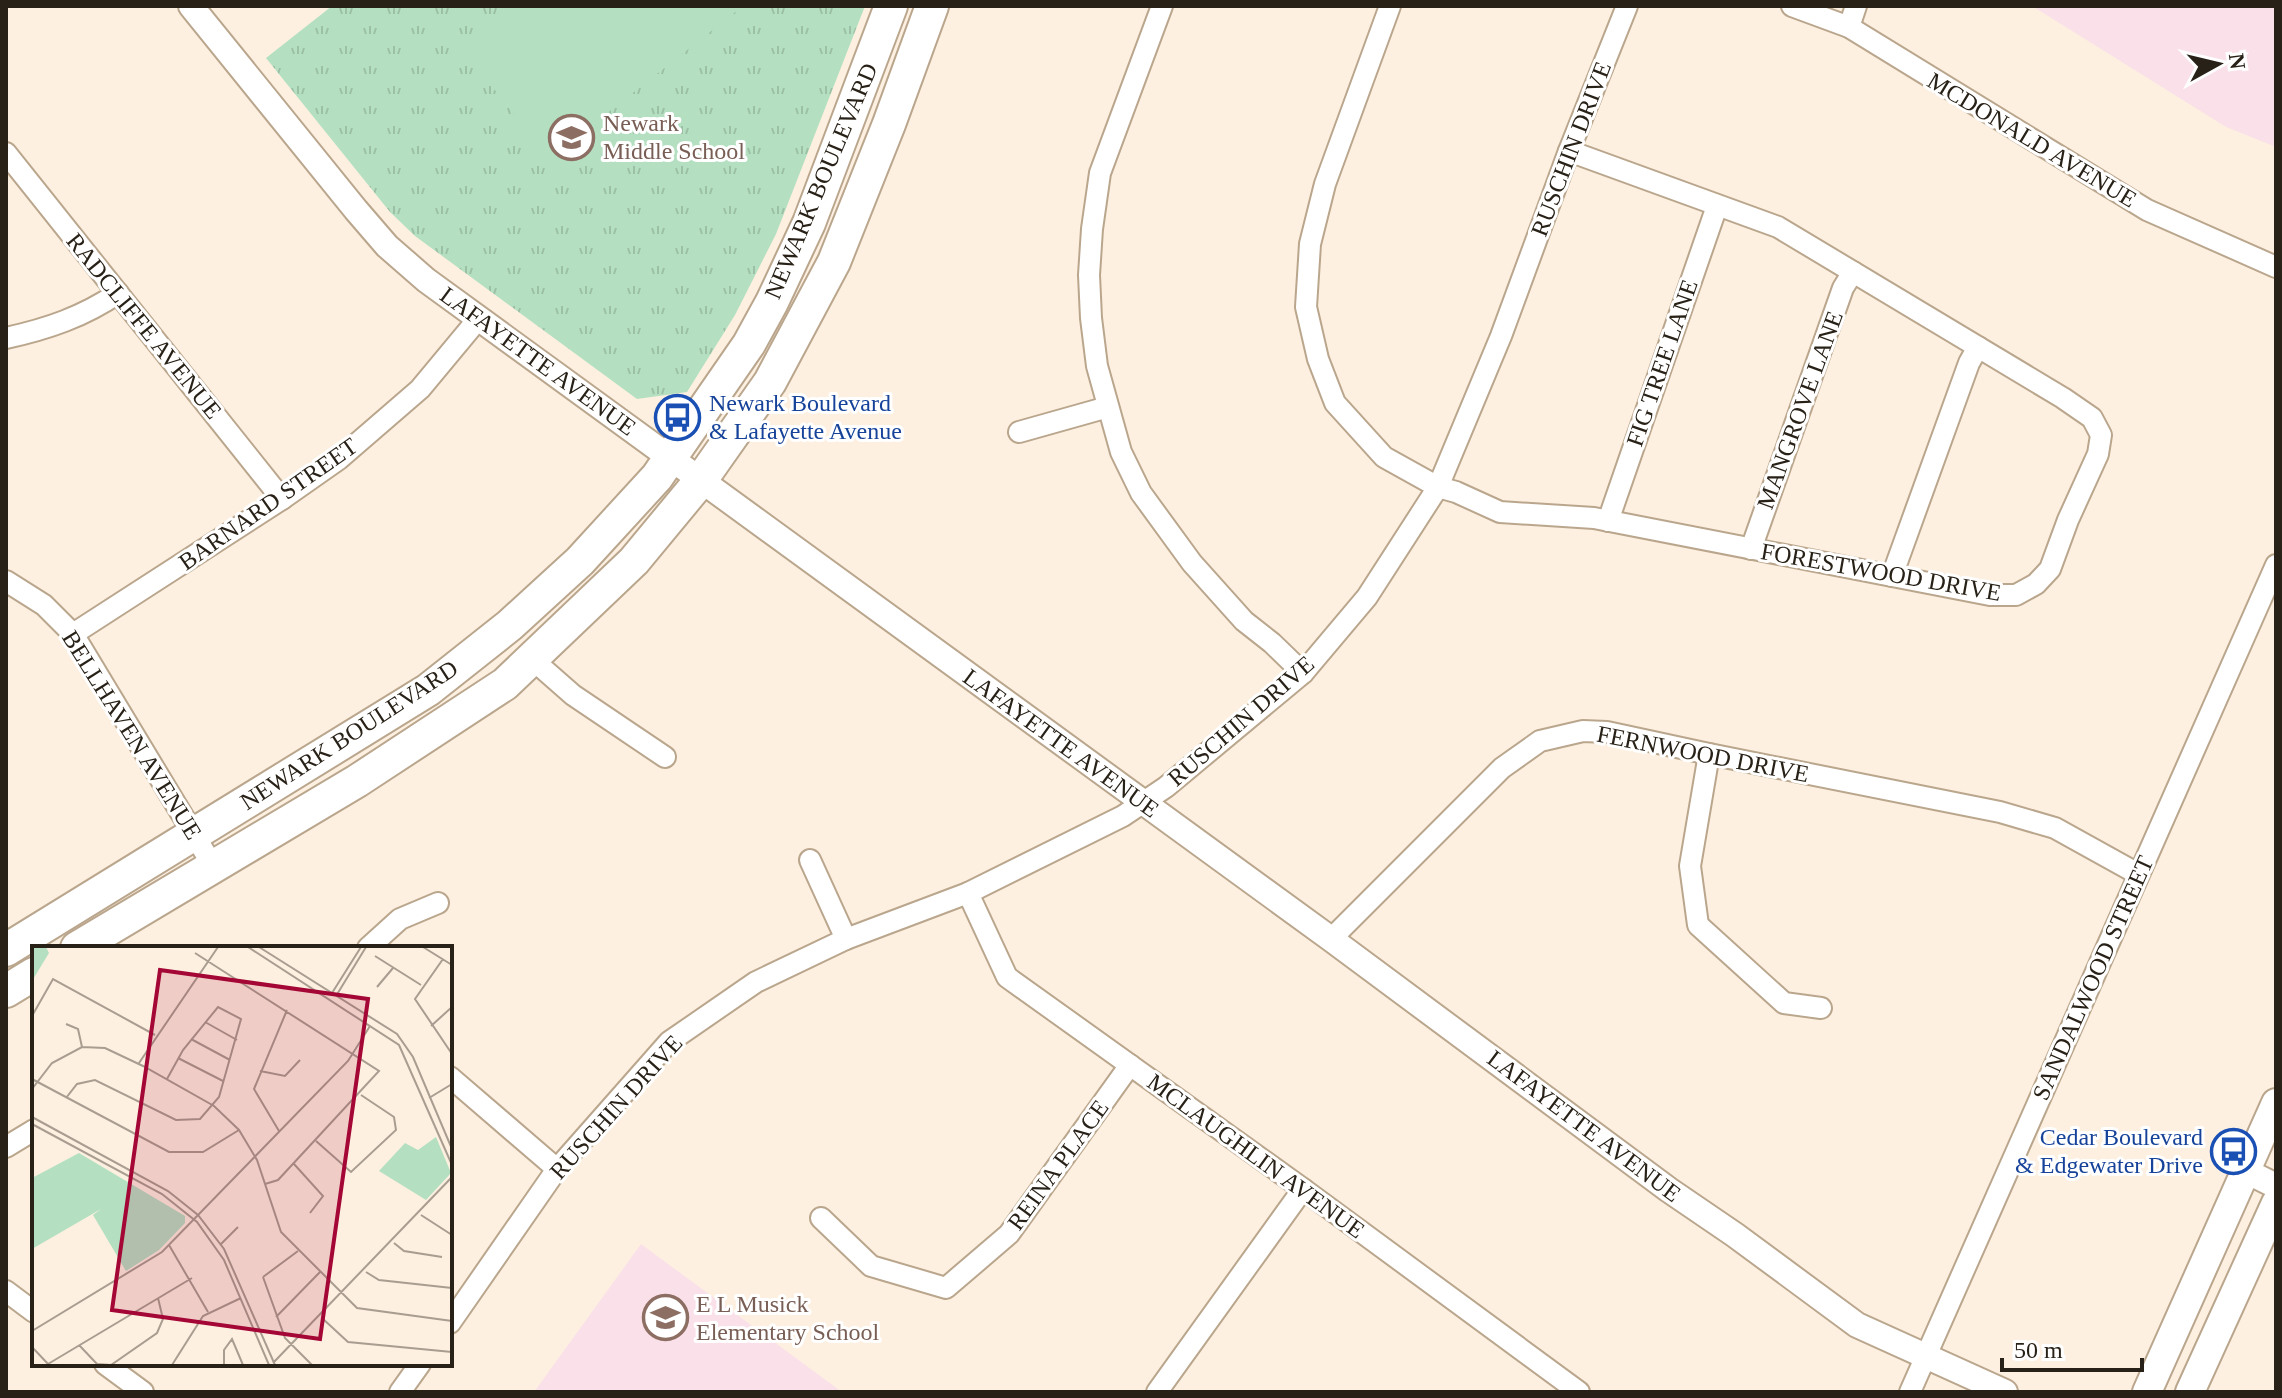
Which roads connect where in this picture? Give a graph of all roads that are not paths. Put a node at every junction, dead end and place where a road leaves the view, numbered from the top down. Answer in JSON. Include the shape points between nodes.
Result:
{"nodes":[{"id":1,"x":191,"y":6,"type":"edge"},
{"id":2,"x":891,"y":6,"type":"edge"},
{"id":3,"x":932,"y":6,"type":"edge"},
{"id":4,"x":1162,"y":6,"type":"edge"},
{"id":5,"x":1390,"y":6,"type":"edge"},
{"id":6,"x":1627,"y":6,"type":"edge"},
{"id":7,"x":1792,"y":6,"type":"edge"},
{"id":8,"x":1856,"y":6,"type":"edge"},
{"id":9,"x":1849,"y":27,"type":"junction"},
{"id":10,"x":1569,"y":151,"type":"junction"},
{"id":11,"x":6,"y":153,"type":"edge"},
{"id":12,"x":1717,"y":206,"type":"junction"},
{"id":13,"x":2276,"y":267,"type":"edge"},
{"id":14,"x":1853,"y":272,"type":"junction"},
{"id":15,"x":118,"y":293,"type":"junction"},
{"id":16,"x":479,"y":318,"type":"junction"},
{"id":17,"x":6,"y":338,"type":"edge"},
{"id":18,"x":1978,"y":347,"type":"junction"},
{"id":19,"x":1108,"y":407,"type":"junction"},
{"id":20,"x":1019,"y":432,"type":"dead end"},
{"id":21,"x":671,"y":458,"type":"junction"},
{"id":22,"x":701,"y":480,"type":"junction"},
{"id":23,"x":1438,"y":487,"type":"junction"},
{"id":24,"x":282,"y":499,"type":"junction"},
{"id":25,"x":1608,"y":521,"type":"junction"},
{"id":26,"x":1751,"y":549,"type":"junction"},
{"id":27,"x":2276,"y":565,"type":"edge"},
{"id":28,"x":1892,"y":576,"type":"junction"},
{"id":29,"x":6,"y":581,"type":"edge"},
{"id":30,"x":73,"y":634,"type":"junction"},
{"id":31,"x":532,"y":659,"type":"junction"},
{"id":32,"x":1303,"y":673,"type":"junction"},
{"id":33,"x":1709,"y":754,"type":"junction"},
{"id":34,"x":665,"y":757,"type":"dead end"},
{"id":35,"x":1143,"y":803,"type":"junction"},
{"id":36,"x":194,"y":834,"type":"junction"},
{"id":37,"x":810,"y":860,"type":"dead end"},
{"id":38,"x":213,"y":866,"type":"junction"},
{"id":39,"x":2138,"y":874,"type":"junction"},
{"id":40,"x":968,"y":893,"type":"junction"},
{"id":41,"x":438,"y":903,"type":"dead end"},
{"id":42,"x":846,"y":939,"type":"junction"},
{"id":43,"x":1331,"y":939,"type":"junction"},
{"id":44,"x":80,"y":946,"type":"edge"},
{"id":45,"x":370,"y":946,"type":"edge"},
{"id":46,"x":6,"y":950,"type":"edge"},
{"id":47,"x":32,"y":975,"type":"edge"},
{"id":48,"x":6,"y":991,"type":"edge"},
{"id":49,"x":1821,"y":1008,"type":"dead end"},
{"id":50,"x":1130,"y":1065,"type":"junction"},
{"id":51,"x":452,"y":1079,"type":"edge"},
{"id":52,"x":2276,"y":1103,"type":"edge"},
{"id":53,"x":32,"y":1131,"type":"edge"},
{"id":54,"x":6,"y":1147,"type":"edge"},
{"id":55,"x":2259,"y":1158,"type":"edge"},
{"id":56,"x":557,"y":1169,"type":"junction"},
{"id":57,"x":2276,"y":1186,"type":"edge"},
{"id":58,"x":1303,"y":1189,"type":"junction"},
{"id":59,"x":2276,"y":1203,"type":"edge"},
{"id":60,"x":821,"y":1218,"type":"dead end"},
{"id":61,"x":6,"y":1291,"type":"edge"},
{"id":62,"x":32,"y":1310,"type":"edge"},
{"id":63,"x":452,"y":1320,"type":"edge"},
{"id":64,"x":1926,"y":1358,"type":"junction"},
{"id":65,"x":108,"y":1366,"type":"edge"},
{"id":66,"x":419,"y":1366,"type":"edge"},
{"id":67,"x":139,"y":1391,"type":"edge"},
{"id":68,"x":400,"y":1392,"type":"edge"},
{"id":69,"x":1157,"y":1392,"type":"edge"},
{"id":70,"x":1579,"y":1392,"type":"edge"},
{"id":71,"x":1910,"y":1392,"type":"edge"},
{"id":72,"x":2005,"y":1392,"type":"edge"},
{"id":73,"x":2147,"y":1392,"type":"edge"},
{"id":74,"x":2190,"y":1392,"type":"edge"}],
"edges":[{"from":1,"to":16,"type":"street","name":"LAFAYETTE AVENUE","via":[[387,246]]},
{"from":2,"to":21,"type":"main road","name":"NEWARK BOULEVARD","via":[[809,223],[772,302]]},
{"from":3,"to":22,"type":"main road","name":"NEWARK BOULEVARD","via":[[834,262],[770,382]]},
{"from":4,"to":19,"type":"street","via":[[1100,173],[1092,229],[1091,318]]},
{"from":5,"to":23,"type":"street","name":"FORESTWOOD DRIVE","via":[[1325,184],[1310,244],[1306,307],[1335,403],[1384,457]]},
{"from":6,"to":10,"type":"street","name":"RUSCHIN DRIVE"},
{"from":7,"to":9,"type":"street","name":"MCDONALD AVENUE"},
{"from":8,"to":9,"type":"street"},
{"from":9,"to":13,"type":"street","name":"MCDONALD AVENUE","via":[[2147,210]]},
{"from":10,"to":12,"type":"street","name":"FORESTWOOD DRIVE"},
{"from":10,"to":23,"type":"street","name":"RUSCHIN DRIVE"},
{"from":11,"to":15,"type":"street","name":"RADCLIFFE AVENUE"},
{"from":12,"to":14,"type":"street","name":"FORESTWOOD DRIVE","via":[[1778,227]]},
{"from":12,"to":25,"type":"street","name":"FIG TREE LANE"},
{"from":14,"to":18,"type":"street","name":"FORESTWOOD DRIVE"},
{"from":14,"to":26,"type":"street","name":"MANGROVE LANE"},
{"from":15,"to":17,"type":"street","via":[[47,328]]},
{"from":15,"to":24,"type":"street","name":"RADCLIFFE AVENUE"},
{"from":16,"to":21,"type":"street","name":"LAFAYETTE AVENUE"},
{"from":16,"to":24,"type":"street","name":"BARNARD STREET","via":[[420,389],[339,459]]},
{"from":18,"to":28,"type":"street"},
{"from":18,"to":28,"type":"street","name":"FORESTWOOD DRIVE","via":[[2092,418],[2101,435],[2098,454],[2050,569],[2036,584],[2016,595],[1990,595]]},
{"from":19,"to":20,"type":"street"},
{"from":19,"to":32,"type":"street","via":[[1141,493],[1192,563],[1244,621]]},
{"from":21,"to":22,"type":"street","name":"LAFAYETTE AVENUE"},
{"from":21,"to":36,"type":"main road","name":"NEWARK BOULEVARD","via":[[580,561],[428,690]]},
{"from":22,"to":31,"type":"main road","name":"NEWARK BOULEVARD","via":[[634,561]]},
{"from":22,"to":35,"type":"street","name":"LAFAYETTE AVENUE"},
{"from":23,"to":25,"type":"street","name":"FORESTWOOD DRIVE","via":[[1500,512]]},
{"from":23,"to":32,"type":"street","name":"RUSCHIN DRIVE","via":[[1367,597]]},
{"from":24,"to":30,"type":"street","name":"BARNARD STREET"},
{"from":25,"to":26,"type":"street","name":"FORESTWOOD DRIVE"},
{"from":26,"to":28,"type":"street","name":"FORESTWOOD DRIVE"},
{"from":27,"to":39,"type":"street","name":"SANDALWOOD STREET"},
{"from":29,"to":30,"type":"street","name":"BELLHAVEN AVENUE","via":[[44,605]]},
{"from":30,"to":36,"type":"street","name":"BELLHAVEN AVENUE"},
{"from":31,"to":34,"type":"street","via":[[573,695]]},
{"from":31,"to":38,"type":"main road","name":"NEWARK BOULEVARD","via":[[505,684],[357,781]]},
{"from":32,"to":35,"type":"street","name":"RUSCHIN DRIVE"},
{"from":33,"to":39,"type":"street","name":"FERNWOOD DRIVE","via":[[2000,812],[2055,828]]},
{"from":33,"to":43,"type":"street","name":"FERNWOOD DRIVE","via":[[1607,732],[1583,731],[1540,741],[1502,768]]},
{"from":33,"to":49,"type":"street","via":[[1690,866],[1698,925],[1784,1003]]},
{"from":35,"to":40,"type":"street","name":"RUSCHIN DRIVE"},
{"from":35,"to":43,"type":"street","name":"LAFAYETTE AVENUE"},
{"from":36,"to":38,"type":"street","name":"BELLHAVEN AVENUE"},
{"from":36,"to":46,"type":"main road","name":"NEWARK BOULEVARD"},
{"from":37,"to":42,"type":"street"},
{"from":38,"to":44,"type":"main road","name":"NEWARK BOULEVARD"},
{"from":39,"to":64,"type":"street","name":"SANDALWOOD STREET"},
{"from":40,"to":42,"type":"street","name":"RUSCHIN DRIVE"},
{"from":40,"to":50,"type":"street","name":"MCLAUGHLIN AVENUE","via":[[1007,977]]},
{"from":41,"to":45,"type":"street","via":[[400,919]]},
{"from":42,"to":56,"type":"street","name":"RUSCHIN DRIVE","via":[[756,982],[669,1042]]},
{"from":43,"to":64,"type":"street","name":"LAFAYETTE AVENUE","via":[[1857,1325]]},
{"from":47,"to":48,"type":"main road"},
{"from":50,"to":58,"type":"street","name":"MCLAUGHLIN AVENUE"},
{"from":50,"to":60,"type":"street","name":"REINA PLACE","via":[[1009,1234],[946,1288],[871,1266]]},
{"from":51,"to":56,"type":"street"},
{"from":52,"to":55,"type":"main road"},
{"from":53,"to":54,"type":"street"},
{"from":55,"to":57,"type":"street"},
{"from":55,"to":73,"type":"main road"},
{"from":56,"to":63,"type":"street","name":"RUSCHIN DRIVE"},
{"from":58,"to":69,"type":"street"},
{"from":58,"to":70,"type":"street","name":"MCLAUGHLIN AVENUE"},
{"from":59,"to":74,"type":"main road"},
{"from":61,"to":62,"type":"street"},
{"from":64,"to":71,"type":"street","name":"SANDALWOOD STREET"},
{"from":64,"to":72,"type":"street","name":"LAFAYETTE AVENUE"},
{"from":65,"to":67,"type":"street"},
{"from":66,"to":68,"type":"street"}]}
